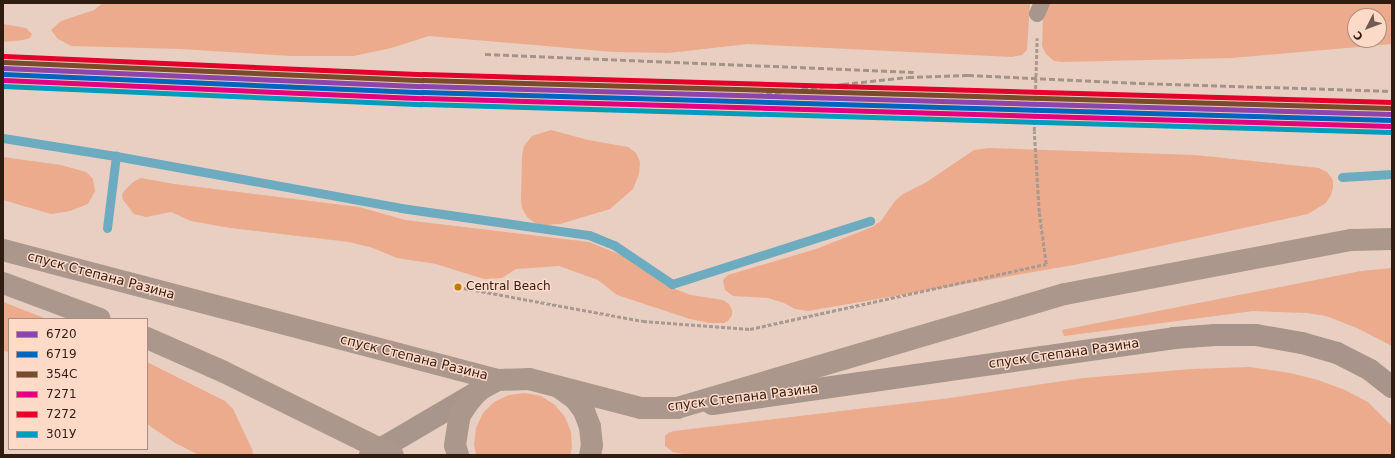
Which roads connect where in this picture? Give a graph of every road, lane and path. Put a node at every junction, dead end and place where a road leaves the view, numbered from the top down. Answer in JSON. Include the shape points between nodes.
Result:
{"nodes":[{"id":1,"x":1040,"y":8,"type":"edge"},
{"id":2,"x":1392,"y":239,"type":"edge"},
{"id":3,"x":3,"y":250,"type":"edge"},
{"id":4,"x":3,"y":283,"type":"edge"},
{"id":5,"x":458,"y":287,"type":"dead end"},
{"id":6,"x":97,"y":318,"type":"edge"},
{"id":7,"x":148,"y":338,"type":"edge"},
{"id":8,"x":498,"y":380,"type":"junction"},
{"id":9,"x":555,"y":385,"type":"junction"},
{"id":10,"x":1392,"y":387,"type":"edge"},
{"id":11,"x":479,"y":390,"type":"junction"},
{"id":12,"x":677,"y":408,"type":"junction"},
{"id":13,"x":380,"y":453,"type":"edge"},
{"id":14,"x":458,"y":455,"type":"edge"},
{"id":15,"x":590,"y":455,"type":"edge"}],
"edges":[{"from":1,"to":5,"type":"path","via":[[1034,131],[1039,212],[1046,264],[750,329],[643,321]]},
{"from":2,"to":12,"type":"main road","via":[[1352,240],[1065,294]]},
{"from":3,"to":8,"type":"main road","name":"спуск Степана Разина"},
{"from":4,"to":6,"type":"main road"},
{"from":7,"to":13,"type":"main road","via":[[224,372]]},
{"from":8,"to":9,"type":"main road","name":"спуск Степана Разина","via":[[529,379]]},
{"from":8,"to":11,"type":"main road"},
{"from":9,"to":12,"type":"main road","name":"спуск Степана Разина","via":[[641,408]]},
{"from":9,"to":15,"type":"main road","via":[[575,399],[584,411],[590,427]]},
{"from":10,"to":12,"type":"main road","name":"спуск Степана Разина","via":[[1370,370],[1337,353],[1302,343],[1256,335],[1215,335],[1174,338]]},
{"from":11,"to":13,"type":"street"},
{"from":11,"to":14,"type":"main road","via":[[460,415],[455,446]]}]}
